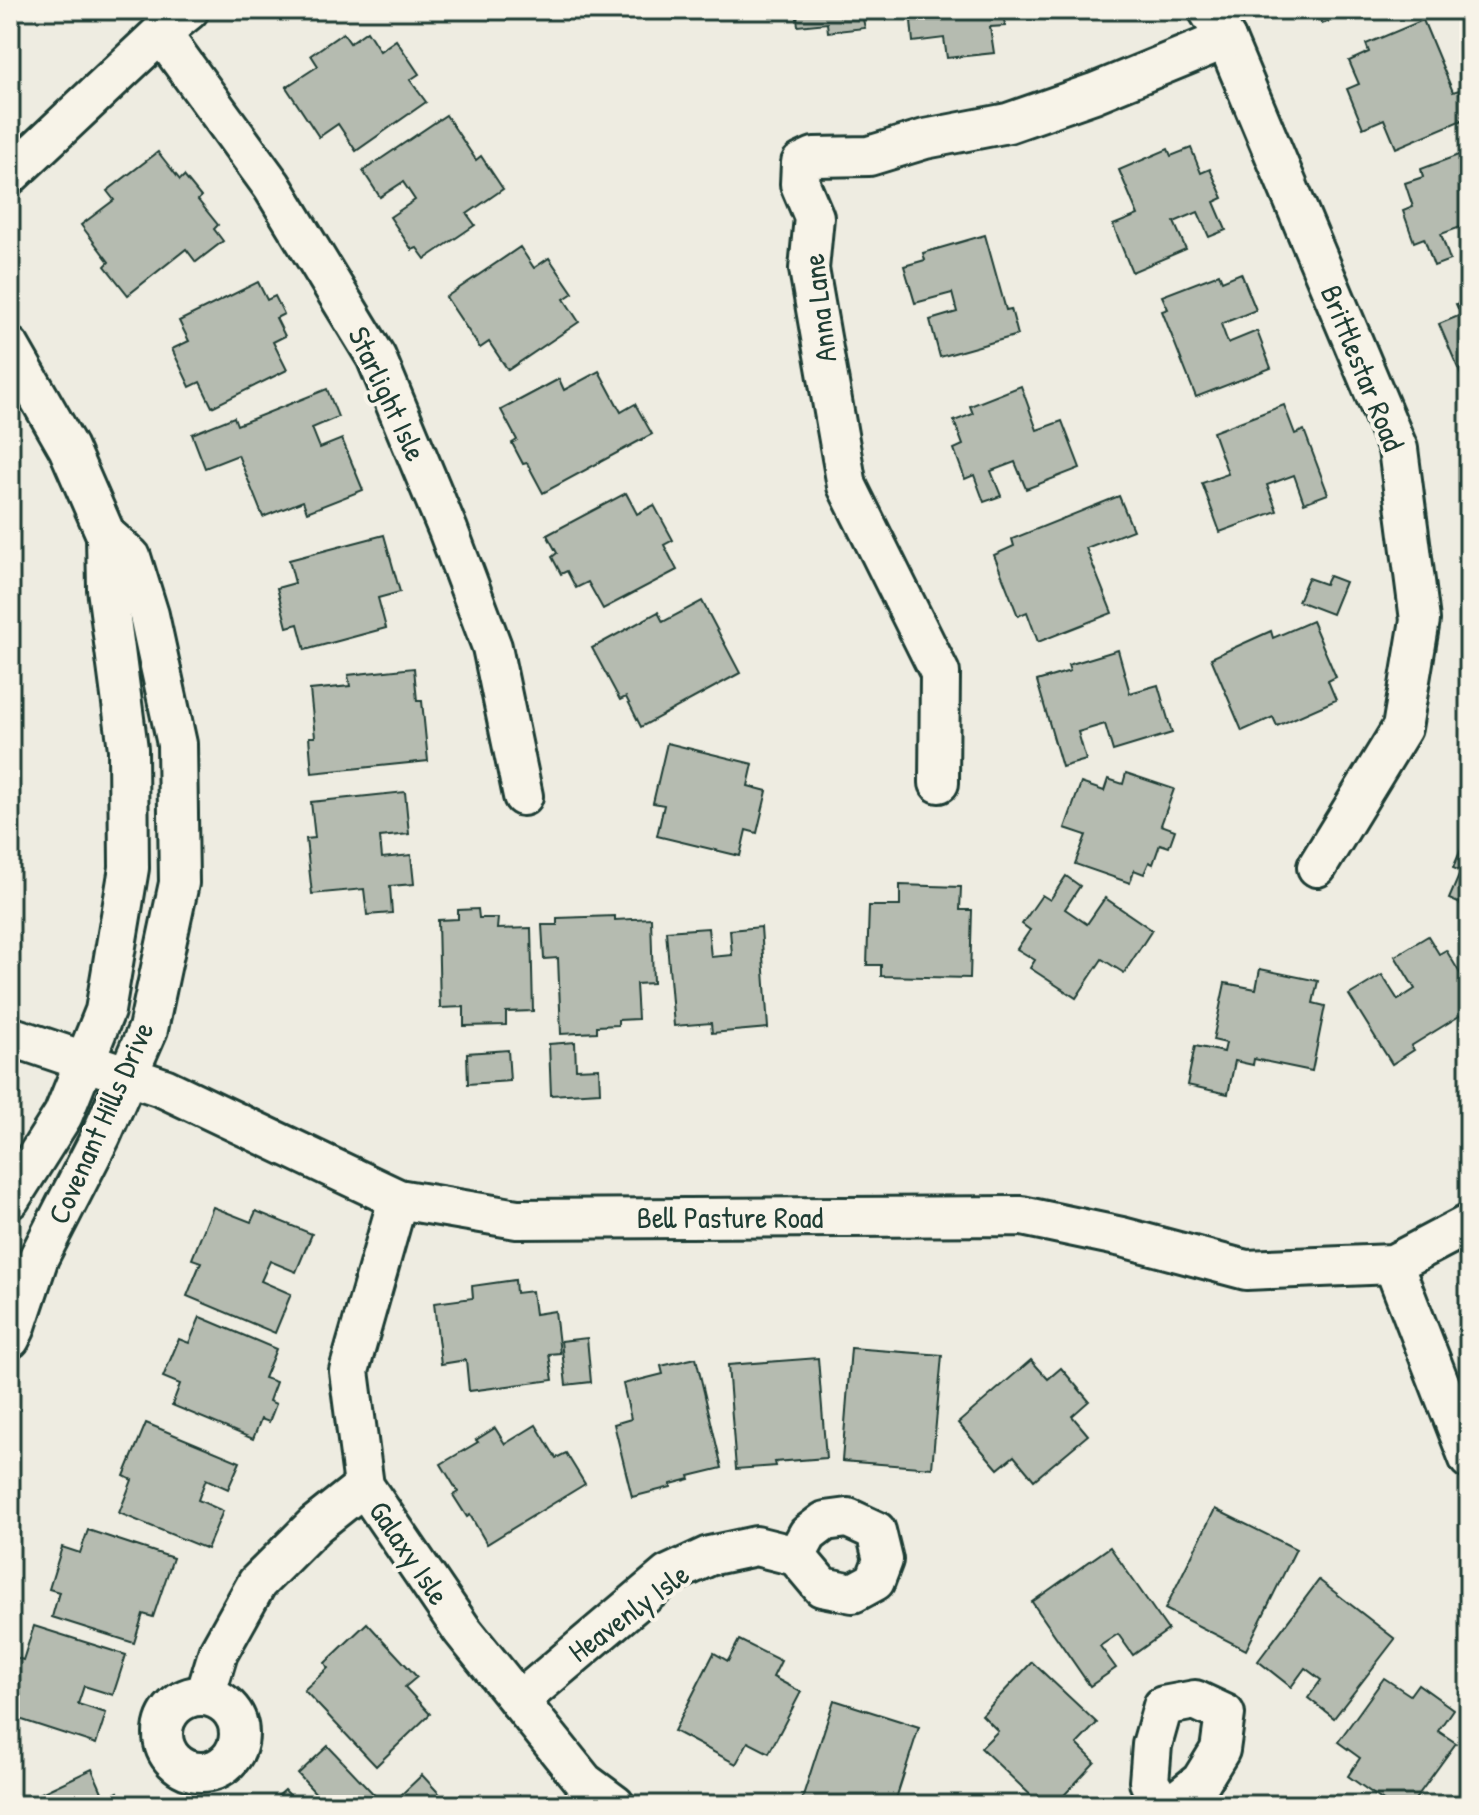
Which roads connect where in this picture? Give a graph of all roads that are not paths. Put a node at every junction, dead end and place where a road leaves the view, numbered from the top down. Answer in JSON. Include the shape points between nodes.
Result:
{"nodes":[{"id":1,"x":175,"y":21,"type":"edge"},
{"id":2,"x":1217,"y":25,"type":"edge"},
{"id":3,"x":10,"y":175,"type":"edge"},
{"id":4,"x":10,"y":347,"type":"edge"},
{"id":5,"x":106,"y":535,"type":"junction"},
{"id":6,"x":939,"y":783,"type":"dead end"},
{"id":7,"x":523,"y":796,"type":"dead end"},
{"id":8,"x":1317,"y":867,"type":"dead end"},
{"id":9,"x":10,"y":1036,"type":"edge"},
{"id":10,"x":86,"y":1061,"type":"junction"},
{"id":11,"x":127,"y":1077,"type":"junction"},
{"id":12,"x":10,"y":1199,"type":"edge"},
{"id":13,"x":398,"y":1199,"type":"junction"},
{"id":14,"x":1469,"y":1224,"type":"edge"},
{"id":15,"x":1393,"y":1264,"type":"junction"},
{"id":16,"x":10,"y":1339,"type":"edge"},
{"id":17,"x":1469,"y":1459,"type":"edge"},
{"id":18,"x":364,"y":1486,"type":"junction"},
{"id":19,"x":796,"y":1556,"type":"dead end"},
{"id":20,"x":205,"y":1696,"type":"dead end"},
{"id":21,"x":519,"y":1701,"type":"junction"},
{"id":22,"x":615,"y":1805,"type":"edge"},
{"id":23,"x":1163,"y":1805,"type":"edge"},
{"id":24,"x":1171,"y":1805,"type":"edge"}],
"edges":[{"from":1,"to":3,"type":"street"},
{"from":1,"to":7,"type":"street","name":"Starlight Isle","via":[[376,357],[492,647]]},
{"from":2,"to":6,"type":"street","name":"Anna Lane","via":[[1094,93],[1008,123],[869,156],[814,157],[801,163],[800,184],[814,217],[809,269],[847,486],[940,673]]},
{"from":2,"to":8,"type":"street","name":"Brittlestar Road","via":[[1398,449],[1420,620],[1402,728]]},
{"from":4,"to":5,"type":"street","name":"Covenant Hills Drive","via":[[68,448]]},
{"from":5,"to":10,"type":"street","name":"Covenant Hills Drive","via":[[107,589],[128,749],[129,868],[105,1011]]},
{"from":5,"to":11,"type":"street","name":"Covenant Hills Drive","via":[[131,557],[177,744],[179,883],[148,1029]]},
{"from":9,"to":10,"type":"street","name":"Bell Pasture Road"},
{"from":10,"to":11,"type":"street","name":"Bell Pasture Road"},
{"from":10,"to":12,"type":"street","name":"Covenant Hills Drive","via":[[63,1115]]},
{"from":11,"to":13,"type":"street","name":"Bell Pasture Road","via":[[164,1088]]},
{"from":11,"to":16,"type":"street","name":"Covenant Hills Drive","via":[[39,1257]]},
{"from":13,"to":15,"type":"street","name":"Bell Pasture Road","via":[[517,1219],[1022,1216],[1246,1270]]},
{"from":13,"to":18,"type":"street","name":"Galaxy Isle","via":[[349,1371]]},
{"from":14,"to":15,"type":"street","name":"Bell Pasture Road"},
{"from":15,"to":17,"type":"street"},
{"from":18,"to":20,"type":"street","via":[[315,1525],[257,1583],[218,1653]]},
{"from":18,"to":21,"type":"street","name":"Galaxy Isle","via":[[462,1630]]},
{"from":19,"to":21,"type":"street","name":"Heavenly Isle","via":[[756,1546],[709,1556],[668,1575]]},
{"from":21,"to":22,"type":"street","name":"Galaxy Isle","via":[[584,1782]]},
{"from":23,"to":24,"type":"street","via":[[1149,1782],[1163,1706],[1195,1700],[1225,1714],[1220,1750],[1201,1781]]}]}
